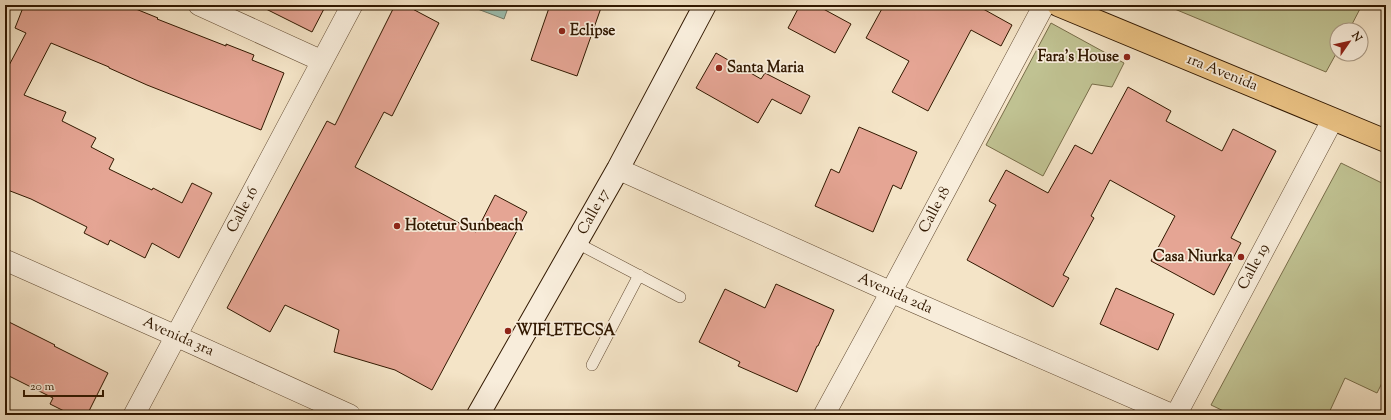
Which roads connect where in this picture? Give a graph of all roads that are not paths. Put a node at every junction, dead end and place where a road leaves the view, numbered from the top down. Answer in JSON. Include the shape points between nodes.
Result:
{"nodes":[{"id":1,"x":199,"y":5,"type":"edge"},
{"id":2,"x":352,"y":5,"type":"edge"},
{"id":3,"x":705,"y":5,"type":"edge"},
{"id":4,"x":1044,"y":5,"type":"edge"},
{"id":5,"x":1058,"y":5,"type":"edge"},
{"id":6,"x":322,"y":61,"type":"junction"},
{"id":7,"x":1333,"y":118,"type":"junction"},
{"id":8,"x":1386,"y":141,"type":"edge"},
{"id":9,"x":618,"y":169,"type":"junction"},
{"id":10,"x":577,"y":242,"type":"junction"},
{"id":11,"x":5,"y":260,"type":"edge"},
{"id":12,"x":639,"y":275,"type":"junction"},
{"id":13,"x":891,"y":292,"type":"junction"},
{"id":14,"x":680,"y":297,"type":"dead end"},
{"id":15,"x":176,"y":336,"type":"junction"},
{"id":16,"x":592,"y":366,"type":"dead end"},
{"id":17,"x":134,"y":415,"type":"edge"},
{"id":18,"x":350,"y":415,"type":"edge"},
{"id":19,"x":478,"y":415,"type":"edge"},
{"id":20,"x":824,"y":415,"type":"edge"},
{"id":21,"x":1175,"y":415,"type":"edge"}],
"edges":[{"from":1,"to":6,"type":"street"},
{"from":2,"to":6,"type":"street","name":"Calle 16"},
{"from":3,"to":9,"type":"street","name":"Calle 17"},
{"from":4,"to":13,"type":"street","name":"Calle 18"},
{"from":5,"to":7,"type":"main road","name":"1ra Avenida"},
{"from":6,"to":15,"type":"street","name":"Calle 16"},
{"from":7,"to":8,"type":"main road","name":"1ra Avenida"},
{"from":7,"to":21,"type":"street","name":"Calle 19"},
{"from":9,"to":10,"type":"street","name":"Calle 17"},
{"from":9,"to":13,"type":"street","name":"Avenida 2da"},
{"from":10,"to":12,"type":"lane"},
{"from":10,"to":19,"type":"street","name":"Calle 17"},
{"from":11,"to":15,"type":"street","name":"Avenida 3ra"},
{"from":12,"to":14,"type":"lane"},
{"from":12,"to":16,"type":"lane"},
{"from":13,"to":20,"type":"street","name":"Calle 18"},
{"from":13,"to":21,"type":"street","name":"Avenida 2da"},
{"from":15,"to":17,"type":"street","name":"Calle 16"},
{"from":15,"to":18,"type":"street","name":"Avenida 3ra"}]}
